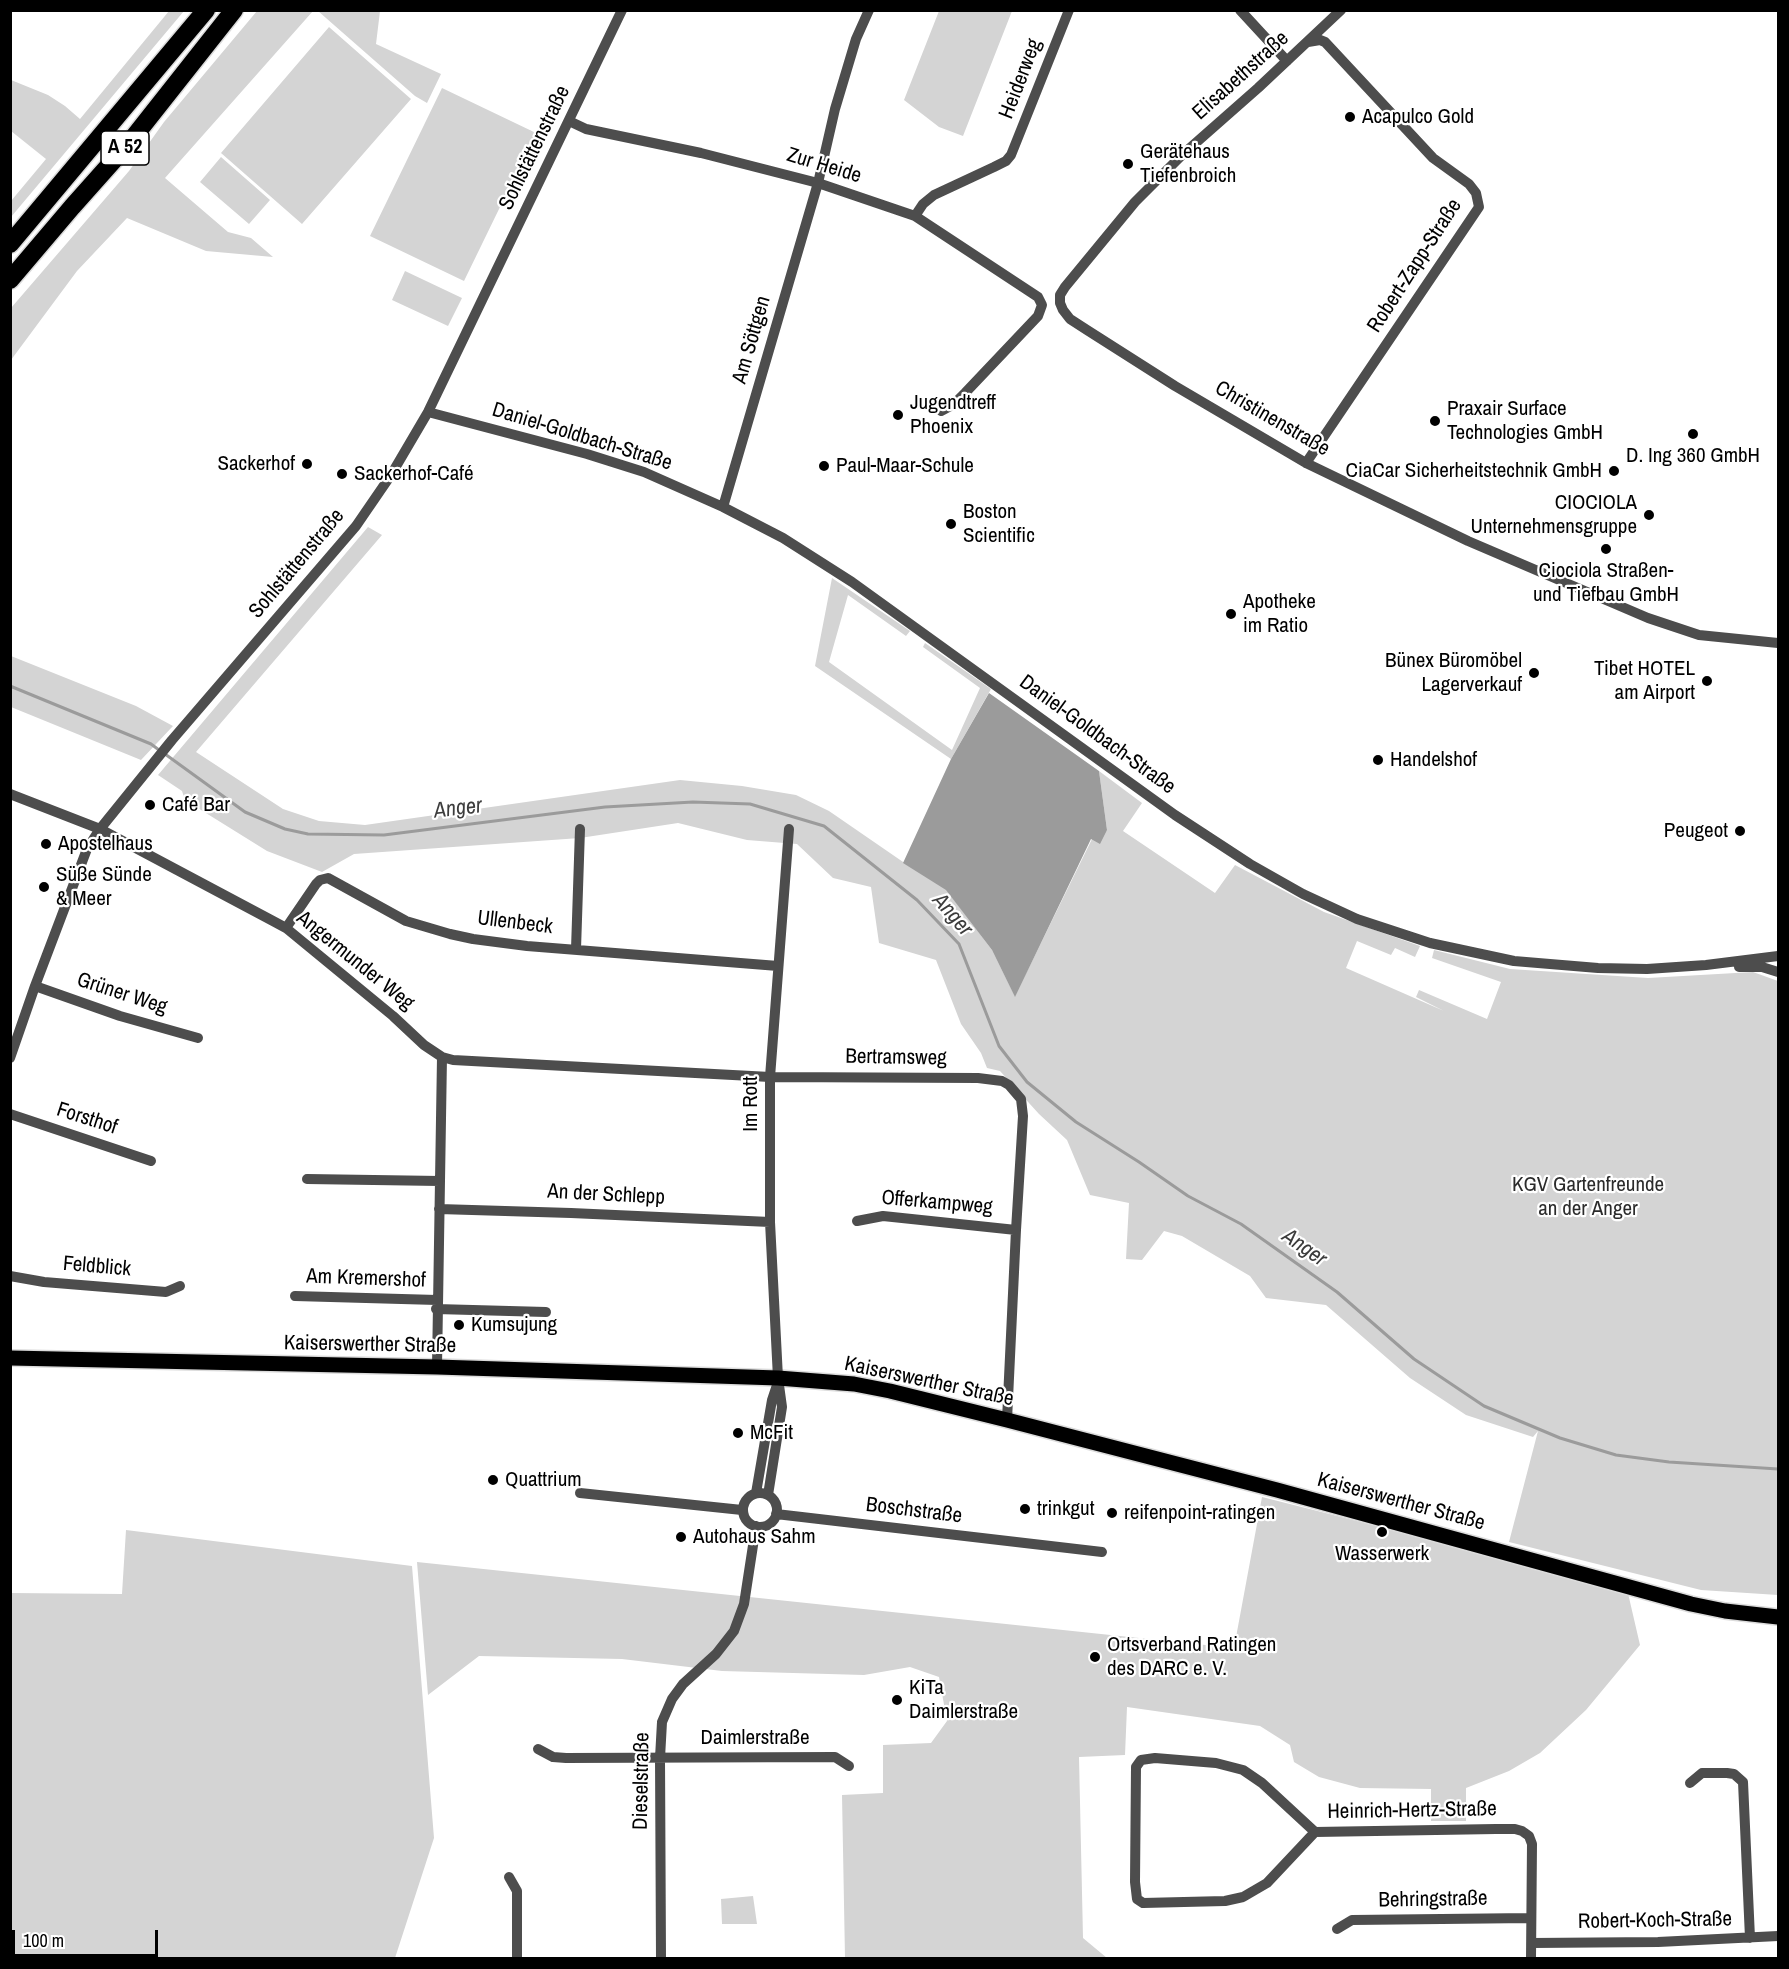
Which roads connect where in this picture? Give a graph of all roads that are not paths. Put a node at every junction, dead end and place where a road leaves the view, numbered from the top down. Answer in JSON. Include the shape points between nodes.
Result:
{"nodes":[{"id":1,"x":206,"y":10,"type":"edge"},
{"id":2,"x":234,"y":10,"type":"edge"},
{"id":3,"x":622,"y":10,"type":"edge"},
{"id":4,"x":869,"y":10,"type":"edge"},
{"id":5,"x":1069,"y":10,"type":"edge"},
{"id":6,"x":1240,"y":10,"type":"edge"},
{"id":7,"x":1341,"y":10,"type":"edge"},
{"id":8,"x":1308,"y":42,"type":"junction"},
{"id":9,"x":1287,"y":61,"type":"junction"},
{"id":10,"x":569,"y":121,"type":"junction"},
{"id":11,"x":818,"y":183,"type":"junction"},
{"id":12,"x":915,"y":216,"type":"junction"},
{"id":13,"x":10,"y":243,"type":"edge"},
{"id":14,"x":10,"y":280,"type":"edge"},
{"id":15,"x":1042,"y":305,"type":"junction"},
{"id":16,"x":1062,"y":307,"type":"junction"},
{"id":17,"x":941,"y":411,"type":"dead end"},
{"id":18,"x":428,"y":412,"type":"junction"},
{"id":19,"x":1306,"y":463,"type":"junction"},
{"id":20,"x":723,"y":507,"type":"junction"},
{"id":21,"x":1779,"y":643,"type":"edge"},
{"id":22,"x":10,"y":794,"type":"edge"},
{"id":23,"x":100,"y":829,"type":"junction"},
{"id":24,"x":580,"y":829,"type":"dead end"},
{"id":25,"x":789,"y":830,"type":"dead end"},
{"id":26,"x":286,"y":928,"type":"junction"},
{"id":27,"x":576,"y":949,"type":"junction"},
{"id":28,"x":1779,"y":956,"type":"edge"},
{"id":29,"x":1706,"y":965,"type":"junction"},
{"id":30,"x":778,"y":966,"type":"junction"},
{"id":31,"x":1779,"y":972,"type":"edge"},
{"id":32,"x":35,"y":986,"type":"junction"},
{"id":33,"x":198,"y":1038,"type":"dead end"},
{"id":34,"x":442,"y":1057,"type":"junction"},
{"id":35,"x":10,"y":1058,"type":"edge"},
{"id":36,"x":770,"y":1077,"type":"junction"},
{"id":37,"x":10,"y":1114,"type":"edge"},
{"id":38,"x":151,"y":1161,"type":"dead end"},
{"id":39,"x":307,"y":1179,"type":"dead end"},
{"id":40,"x":440,"y":1181,"type":"junction"},
{"id":41,"x":439,"y":1209,"type":"junction"},
{"id":42,"x":857,"y":1221,"type":"dead end"},
{"id":43,"x":771,"y":1222,"type":"junction"},
{"id":44,"x":1016,"y":1230,"type":"junction"},
{"id":45,"x":10,"y":1276,"type":"edge"},
{"id":46,"x":180,"y":1286,"type":"dead end"},
{"id":47,"x":295,"y":1296,"type":"dead end"},
{"id":48,"x":437,"y":1305,"type":"junction"},
{"id":49,"x":546,"y":1312,"type":"dead end"},
{"id":50,"x":10,"y":1358,"type":"edge"},
{"id":51,"x":437,"y":1367,"type":"junction"},
{"id":52,"x":778,"y":1378,"type":"junction"},
{"id":53,"x":1007,"y":1420,"type":"junction"},
{"id":54,"x":580,"y":1493,"type":"dead end"},
{"id":55,"x":756,"y":1493,"type":"junction"},
{"id":56,"x":768,"y":1495,"type":"junction"},
{"id":57,"x":742,"y":1510,"type":"junction"},
{"id":58,"x":776,"y":1514,"type":"junction"},
{"id":59,"x":756,"y":1526,"type":"junction"},
{"id":60,"x":1102,"y":1552,"type":"dead end"},
{"id":61,"x":1779,"y":1617,"type":"edge"},
{"id":62,"x":538,"y":1749,"type":"dead end"},
{"id":63,"x":660,"y":1758,"type":"junction"},
{"id":64,"x":849,"y":1766,"type":"dead end"},
{"id":65,"x":1690,"y":1783,"type":"dead end"},
{"id":66,"x":1315,"y":1832,"type":"junction"},
{"id":67,"x":509,"y":1877,"type":"dead end"},
{"id":68,"x":1531,"y":1918,"type":"junction"},
{"id":69,"x":1337,"y":1929,"type":"dead end"},
{"id":70,"x":1779,"y":1936,"type":"edge"},
{"id":71,"x":1750,"y":1938,"type":"junction"},
{"id":72,"x":1532,"y":1943,"type":"junction"},
{"id":73,"x":517,"y":1959,"type":"edge"},
{"id":74,"x":661,"y":1959,"type":"edge"},
{"id":75,"x":1532,"y":1959,"type":"edge"}],
"edges":[{"from":1,"to":13,"type":"highway","number":"A 52"},
{"from":2,"to":14,"type":"highway","number":"A 52","via":[[129,143]]},
{"from":3,"to":10,"type":"street","name":"Sohlstättenstraße"},
{"from":4,"to":11,"type":"street","name":"Am Söttgen","via":[[844,79]]},
{"from":5,"to":12,"type":"street","name":"Heiderweg","via":[[1011,155],[1006,161],[934,195]]},
{"from":6,"to":9,"type":"street"},
{"from":7,"to":8,"type":"street","name":"Elisabethstraße"},
{"from":8,"to":9,"type":"street","name":"Elisabethstraße"},
{"from":8,"to":19,"type":"street","name":"Robert-Zapp-Straße","via":[[1325,42],[1433,158],[1469,184],[1479,207]]},
{"from":9,"to":16,"type":"street","name":"Elisabethstraße","via":[[1135,202],[1065,286],[1060,295]]},
{"from":10,"to":11,"type":"street","name":"Zur Heide","via":[[594,131]]},
{"from":10,"to":18,"type":"street","name":"Sohlstättenstraße"},
{"from":11,"to":12,"type":"street","name":"Zur Heide"},
{"from":11,"to":20,"type":"street","name":"Am Söttgen"},
{"from":12,"to":15,"type":"street","name":"Zur Heide","via":[[1038,297]]},
{"from":15,"to":16,"type":"street"},
{"from":15,"to":17,"type":"street","via":[[1038,316],[966,393]]},
{"from":16,"to":19,"type":"street","name":"Christinenstraße","via":[[1070,319],[1087,330]]},
{"from":18,"to":20,"type":"street","name":"Daniel-Goldbach-Straße","via":[[644,472]]},
{"from":18,"to":23,"type":"street","name":"Sohlstättenstraße","via":[[356,526]]},
{"from":19,"to":21,"type":"street","name":"Christinenstraße","via":[[1468,540],[1648,618],[1699,635]]},
{"from":20,"to":29,"type":"street","name":"Daniel-Goldbach-Straße","via":[[840,574],[1175,815],[1253,867],[1303,894],[1398,933],[1514,961],[1647,969]]},
{"from":22,"to":23,"type":"street","name":"Angermunder Weg"},
{"from":23,"to":26,"type":"street","name":"Angermunder Weg"},
{"from":23,"to":32,"type":"street","name":"Sohlstättenstraße","via":[[78,869]]},
{"from":24,"to":27,"type":"street"},
{"from":25,"to":30,"type":"street","name":"Im Rott"},
{"from":26,"to":27,"type":"street","name":"Ullenbeck","via":[[316,884],[328,878],[406,921],[436,930],[497,943]]},
{"from":26,"to":34,"type":"street","name":"Angermunder Weg"},
{"from":27,"to":30,"type":"street","name":"Ullenbeck"},
{"from":28,"to":29,"type":"street","name":"Daniel-Goldbach-Straße"},
{"from":29,"to":31,"type":"street","via":[[1762,967]]},
{"from":30,"to":36,"type":"street","name":"Im Rott"},
{"from":32,"to":33,"type":"street","name":"Grüner Weg"},
{"from":32,"to":35,"type":"street","name":"Sohlstättenstraße"},
{"from":34,"to":36,"type":"street","name":"Bertramsweg"},
{"from":34,"to":40,"type":"street"},
{"from":36,"to":43,"type":"street","name":"Im Rott"},
{"from":36,"to":44,"type":"street","name":"Bertramsweg","via":[[1002,1081],[1016,1092],[1023,1108]]},
{"from":37,"to":38,"type":"street","name":"Forsthof"},
{"from":39,"to":40,"type":"street"},
{"from":40,"to":41,"type":"street"},
{"from":41,"to":43,"type":"street","name":"An der Schlepp"},
{"from":41,"to":48,"type":"street"},
{"from":42,"to":44,"type":"street","name":"Offerkampweg","via":[[883,1215]]},
{"from":43,"to":52,"type":"street","name":"Im Rott"},
{"from":44,"to":53,"type":"street","name":"Bertramsweg"},
{"from":45,"to":46,"type":"street","name":"Feldblick","via":[[166,1292]]},
{"from":47,"to":48,"type":"street","name":"Am Kremershof"},
{"from":48,"to":49,"type":"street"},
{"from":48,"to":51,"type":"street"},
{"from":50,"to":51,"type":"main road","name":"Kaiserswerther Straße"},
{"from":51,"to":52,"type":"main road","name":"Kaiserswerther Straße"},
{"from":52,"to":53,"type":"main road","name":"Kaiserswerther Straße","via":[[854,1384]]},
{"from":52,"to":55,"type":"street"},
{"from":52,"to":56,"type":"street","via":[[782,1407]]},
{"from":53,"to":61,"type":"main road","name":"Kaiserswerther Straße","via":[[1691,1604]]},
{"from":54,"to":57,"type":"street"},
{"from":55,"to":56,"type":"street"},
{"from":55,"to":57,"type":"street","via":[[746,1499]]},
{"from":56,"to":58,"type":"street","via":[[776,1503]]},
{"from":57,"to":59,"type":"street","via":[[746,1520]]},
{"from":58,"to":59,"type":"street","via":[[770,1524]]},
{"from":58,"to":60,"type":"street","name":"Boschstraße"},
{"from":59,"to":63,"type":"street","name":"Dieselstraße","via":[[744,1604],[734,1631],[672,1700],[662,1722]]},
{"from":62,"to":63,"type":"street","name":"Daimlerstraße","via":[[553,1757]]},
{"from":63,"to":64,"type":"street","name":"Daimlerstraße","via":[[835,1757]]},
{"from":63,"to":74,"type":"street","name":"Dieselstraße"},
{"from":65,"to":71,"type":"street","via":[[1702,1773],[1734,1774],[1743,1782]]},
{"from":66,"to":66,"type":"street","name":"Heinrich-Hertz-Straße","via":[[1243,1770],[1208,1762],[1155,1758],[1138,1762],[1135,1844],[1136,1893],[1140,1902],[1225,1901],[1243,1897],[1267,1883]]},
{"from":66,"to":68,"type":"street","name":"Heinrich-Hertz-Straße","via":[[1522,1831],[1532,1844]]},
{"from":67,"to":73,"type":"street","via":[[517,1891]]},
{"from":68,"to":69,"type":"street","name":"Behringstraße","via":[[1352,1920]]},
{"from":68,"to":72,"type":"street","name":"Heinrich-Hertz-Straße"},
{"from":70,"to":71,"type":"street","name":"Robert-Koch-Straße"},
{"from":71,"to":72,"type":"street","name":"Robert-Koch-Straße"},
{"from":72,"to":75,"type":"street","name":"Heinrich-Hertz-Straße"}]}
